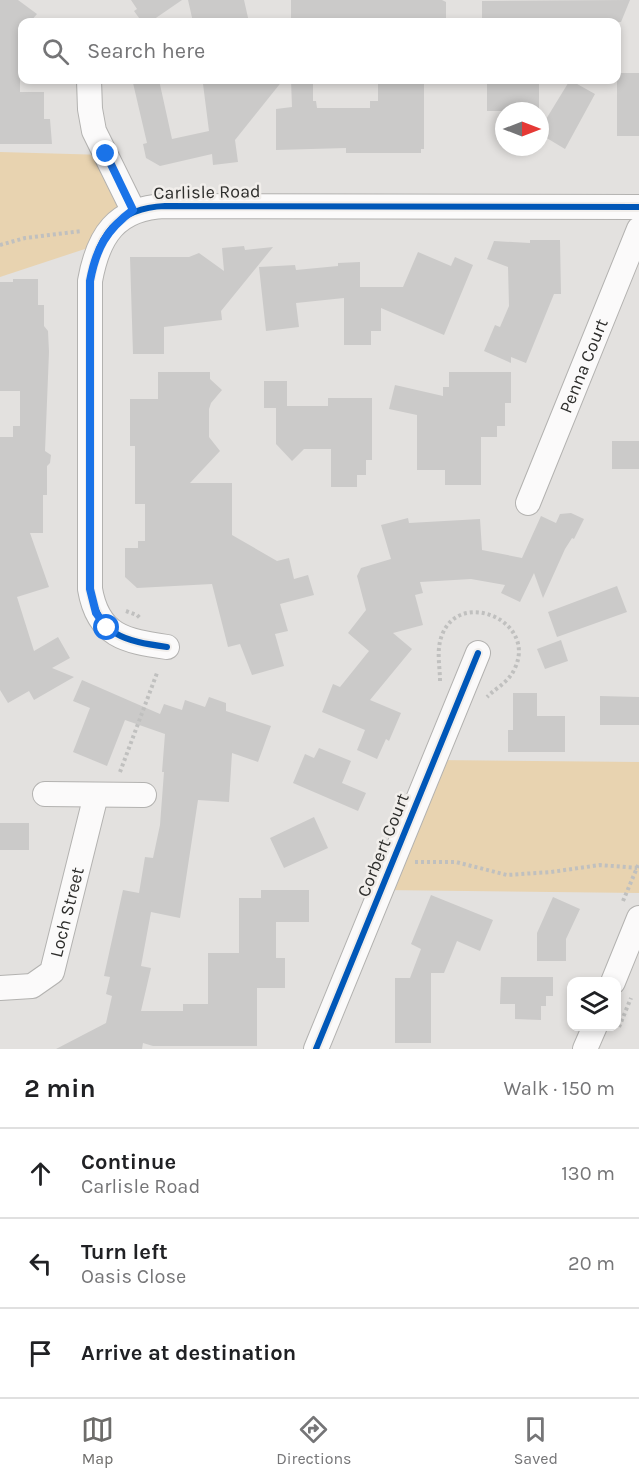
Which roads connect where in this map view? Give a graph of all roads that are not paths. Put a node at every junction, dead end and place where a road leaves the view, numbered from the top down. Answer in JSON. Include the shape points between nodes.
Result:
{"nodes":[{"id":1,"x":90,"y":84,"type":"edge"},
{"id":2,"x":639,"y":207,"type":"edge"},
{"id":3,"x":133,"y":210,"type":"junction"},
{"id":4,"x":639,"y":229,"type":"edge"},
{"id":5,"x":528,"y":503,"type":"dead end"},
{"id":6,"x":167,"y":647,"type":"dead end"},
{"id":7,"x":478,"y":653,"type":"dead end"},
{"id":8,"x":45,"y":794,"type":"dead end"},
{"id":9,"x":96,"y":795,"type":"junction"},
{"id":10,"x":144,"y":795,"type":"dead end"},
{"id":11,"x":639,"y":918,"type":"edge"},
{"id":12,"x":624,"y":985,"type":"edge"},
{"id":13,"x":0,"y":988,"type":"edge"},
{"id":14,"x":603,"y":1031,"type":"edge"},
{"id":15,"x":316,"y":1049,"type":"edge"},
{"id":16,"x":585,"y":1049,"type":"edge"}],
"edges":[{"from":1,"to":3,"type":"street","via":[[94,131]]},
{"from":2,"to":3,"type":"street","name":"Carlisle Road","via":[[165,206]]},
{"from":3,"to":6,"type":"street","name":"Carlisle Road","via":[[101,241],[90,281],[90,589],[96,613],[107,628],[128,640]]},
{"from":4,"to":5,"type":"street","name":"Penna Court"},
{"from":7,"to":15,"type":"street","name":"Corbert Court"},
{"from":8,"to":9,"type":"street"},
{"from":9,"to":10,"type":"street"},
{"from":9,"to":13,"type":"street","name":"Loch Street","via":[[52,972],[32,986]]},
{"from":11,"to":12,"type":"street"},
{"from":14,"to":16,"type":"street"}]}
